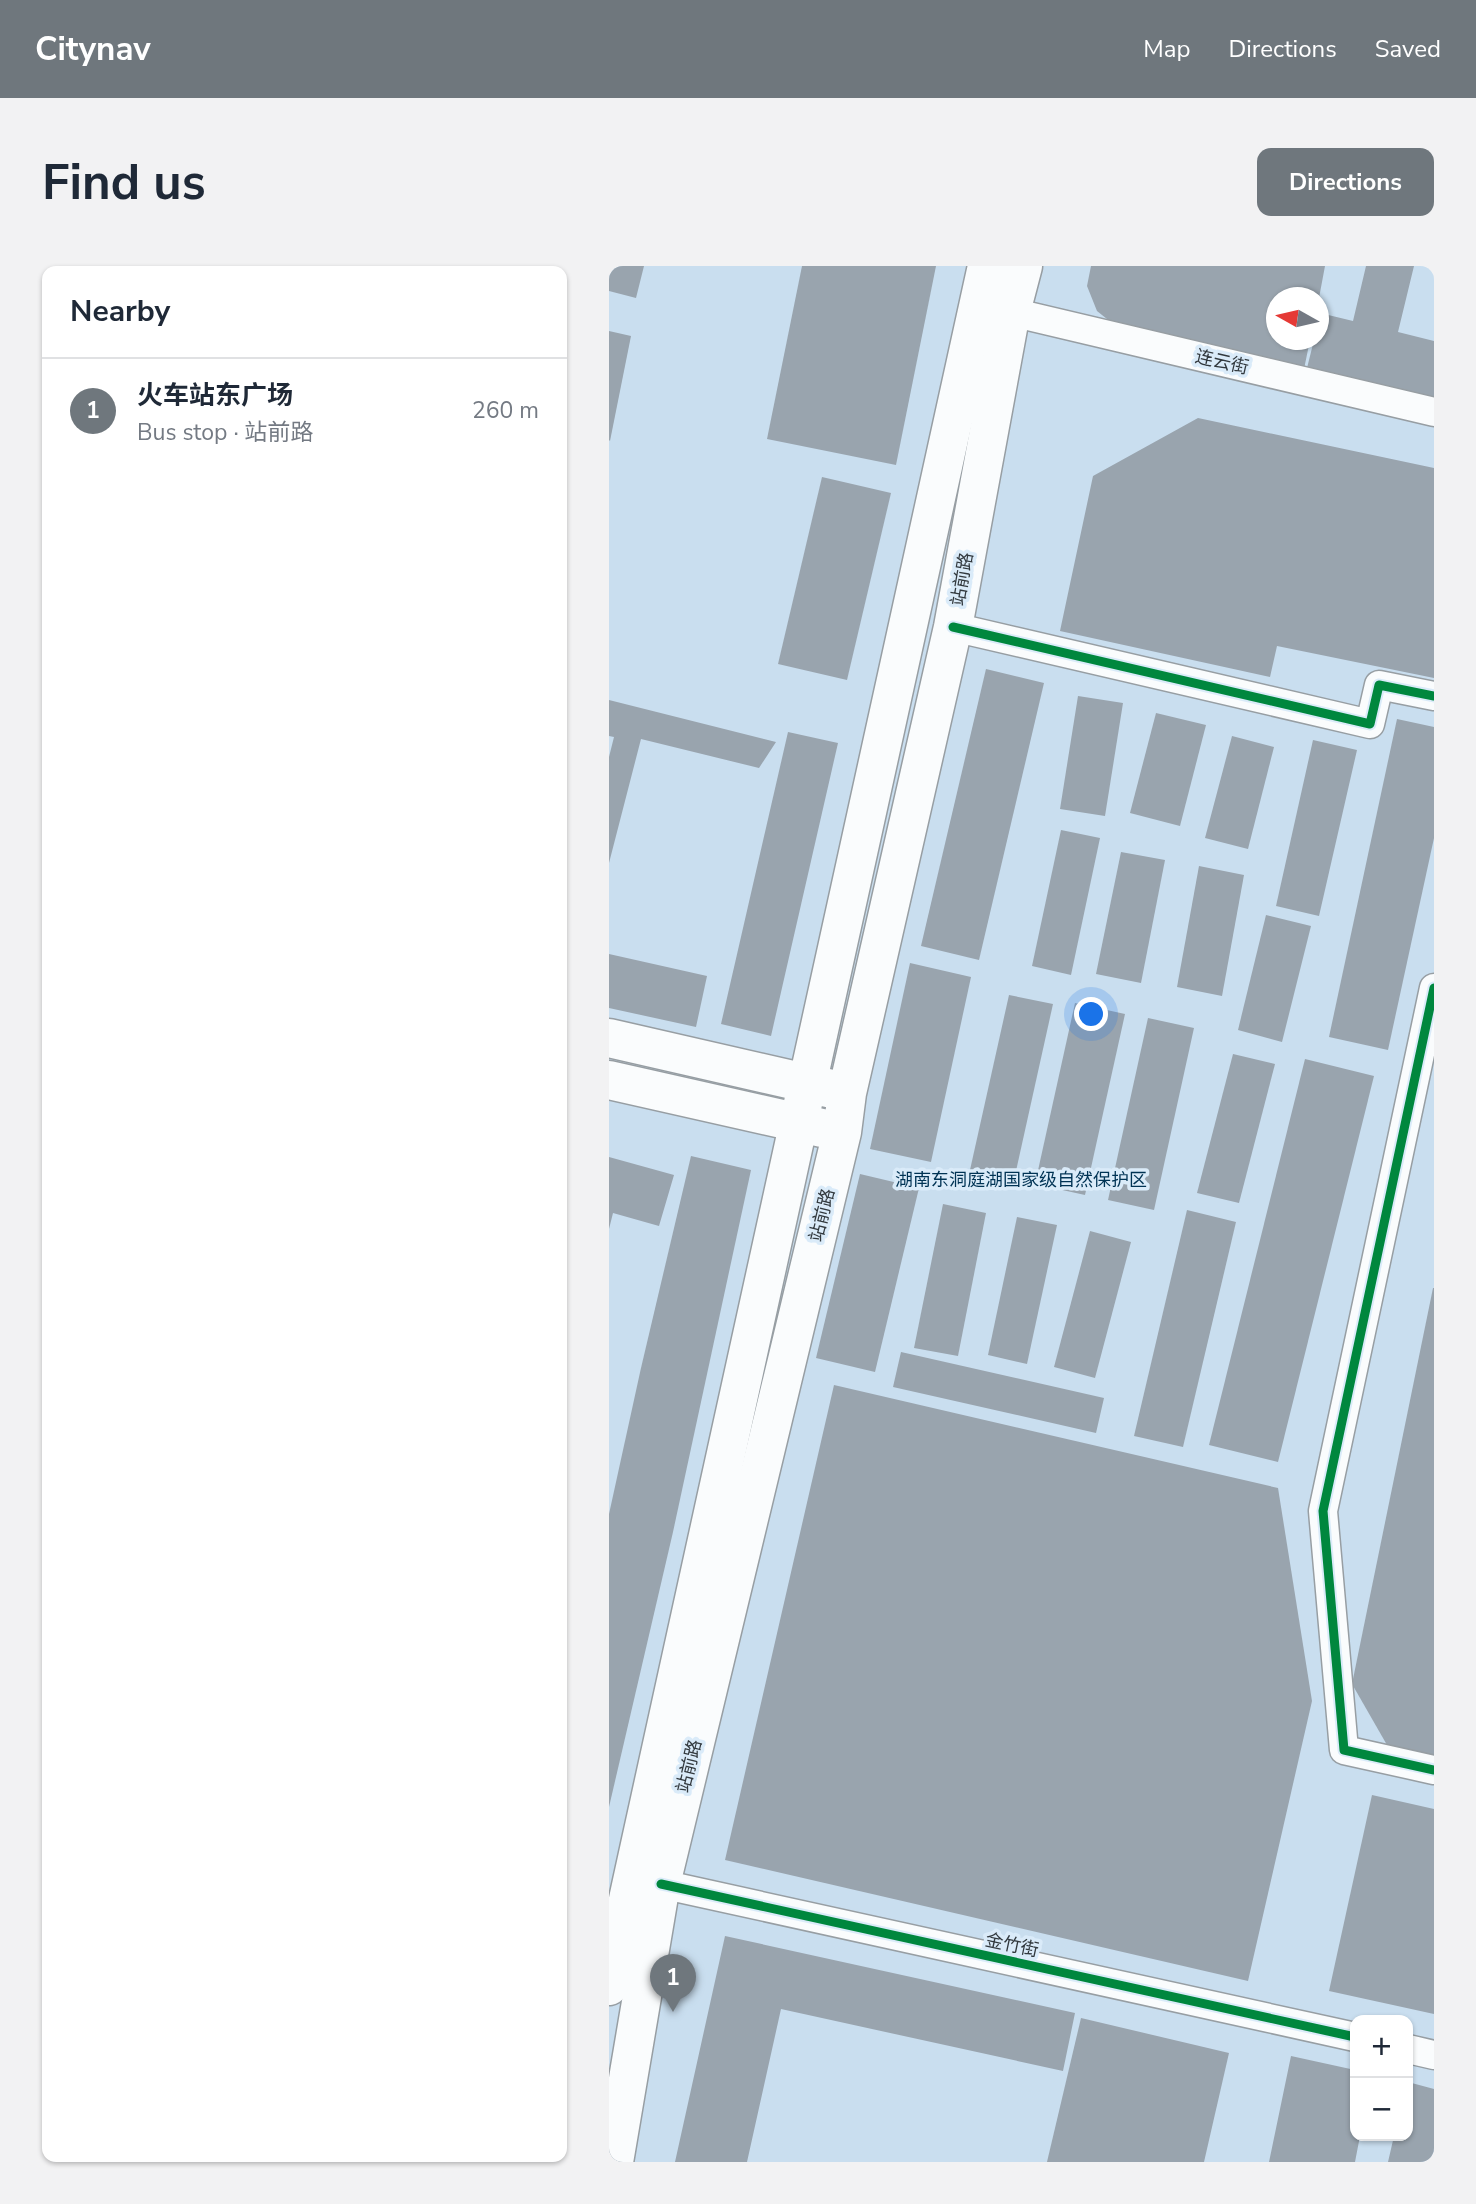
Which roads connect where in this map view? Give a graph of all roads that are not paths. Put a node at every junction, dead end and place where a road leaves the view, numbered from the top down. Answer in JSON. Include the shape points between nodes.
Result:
{"nodes":[{"id":1,"x":987,"y":266,"type":"edge"},
{"id":2,"x":1023,"y":266,"type":"edge"},
{"id":3,"x":1011,"y":312,"type":"junction"},
{"id":4,"x":1434,"y":412,"type":"edge"},
{"id":5,"x":953,"y":627,"type":"junction"},
{"id":6,"x":1434,"y":696,"type":"edge"},
{"id":7,"x":1434,"y":988,"type":"edge"},
{"id":8,"x":609,"y":1038,"type":"edge"},
{"id":9,"x":609,"y":1080,"type":"edge"},
{"id":10,"x":806,"y":1083,"type":"junction"},
{"id":11,"x":847,"y":1093,"type":"junction"},
{"id":12,"x":798,"y":1122,"type":"junction"},
{"id":13,"x":842,"y":1132,"type":"junction"},
{"id":14,"x":1434,"y":1770,"type":"edge"},
{"id":15,"x":661,"y":1884,"type":"junction"},
{"id":16,"x":609,"y":1986,"type":"edge"},
{"id":17,"x":1350,"y":2036,"type":"edge"},
{"id":18,"x":1413,"y":2050,"type":"edge"},
{"id":19,"x":1434,"y":2055,"type":"edge"},
{"id":20,"x":614,"y":2162,"type":"edge"}],
"edges":[{"from":1,"to":10,"type":"main road","name":"站前路"},
{"from":2,"to":3,"type":"main road","name":"站前路"},
{"from":3,"to":4,"type":"street","name":"连云街"},
{"from":3,"to":5,"type":"main road","name":"站前路"},
{"from":5,"to":6,"type":"street","via":[[1370,724],[1379,685]]},
{"from":5,"to":11,"type":"main road","name":"站前路"},
{"from":7,"to":14,"type":"street","via":[[1323,1511],[1345,1750]]},
{"from":8,"to":10,"type":"main road"},
{"from":9,"to":12,"type":"main road"},
{"from":10,"to":11,"type":"main road"},
{"from":10,"to":12,"type":"main road","name":"站前路"},
{"from":11,"to":13,"type":"main road","name":"站前路"},
{"from":12,"to":13,"type":"main road"},
{"from":12,"to":16,"type":"main road","name":"站前路"},
{"from":13,"to":15,"type":"main road","name":"站前路"},
{"from":15,"to":17,"type":"street","name":"金竹街"},
{"from":15,"to":20,"type":"main road","name":"站前路"},
{"from":18,"to":19,"type":"street"}]}
